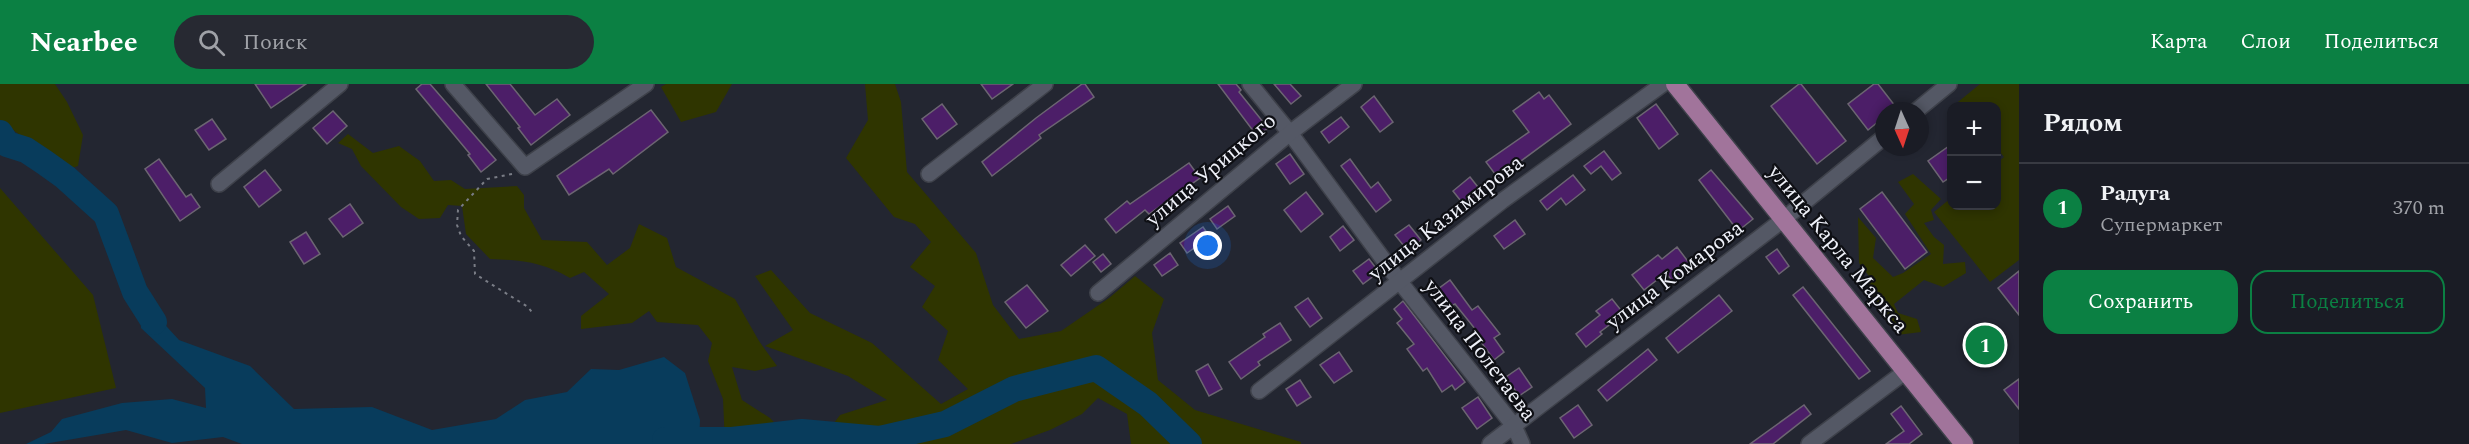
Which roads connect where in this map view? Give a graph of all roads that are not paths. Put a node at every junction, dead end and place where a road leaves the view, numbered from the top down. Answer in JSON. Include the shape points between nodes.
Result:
{"nodes":[{"id":1,"x":340,"y":84,"type":"edge"},
{"id":2,"x":453,"y":84,"type":"edge"},
{"id":3,"x":646,"y":84,"type":"edge"},
{"id":4,"x":1045,"y":84,"type":"edge"},
{"id":5,"x":1250,"y":84,"type":"edge"},
{"id":6,"x":1354,"y":84,"type":"edge"},
{"id":7,"x":1664,"y":84,"type":"edge"},
{"id":8,"x":1674,"y":84,"type":"edge"},
{"id":9,"x":1949,"y":84,"type":"edge"},
{"id":10,"x":1927,"y":102,"type":"edge"},
{"id":11,"x":1290,"y":133,"type":"junction"},
{"id":12,"x":1875,"y":144,"type":"edge"},
{"id":13,"x":929,"y":174,"type":"dead end"},
{"id":14,"x":219,"y":184,"type":"dead end"},
{"id":15,"x":1784,"y":219,"type":"junction"},
{"id":16,"x":1400,"y":282,"type":"junction"},
{"id":17,"x":1098,"y":293,"type":"dead end"},
{"id":18,"x":1906,"y":371,"type":"junction"},
{"id":19,"x":1259,"y":391,"type":"dead end"},
{"id":20,"x":1514,"y":426,"type":"junction"},
{"id":21,"x":1490,"y":444,"type":"edge"},
{"id":22,"x":1522,"y":444,"type":"edge"},
{"id":23,"x":1809,"y":444,"type":"edge"},
{"id":24,"x":1964,"y":444,"type":"edge"}],
"edges":[{"from":1,"to":14,"type":"street"},
{"from":2,"to":3,"type":"street","via":[[525,167]]},
{"from":4,"to":13,"type":"street"},
{"from":5,"to":11,"type":"street","name":"улица Полетаева"},
{"from":6,"to":11,"type":"street","name":"улица Урицкого"},
{"from":7,"to":16,"type":"street","name":"улица Казимирова","via":[[1502,201]]},
{"from":8,"to":15,"type":"main road","name":"улица Карла Маркса"},
{"from":9,"to":10,"type":"street"},
{"from":11,"to":16,"type":"street","name":"улица Полетаева"},
{"from":11,"to":17,"type":"street","name":"улица Урицкого"},
{"from":12,"to":15,"type":"street","name":"улица Комарова"},
{"from":15,"to":18,"type":"main road","name":"улица Карла Маркса"},
{"from":15,"to":20,"type":"street","name":"улица Комарова"},
{"from":16,"to":19,"type":"street","name":"улица Казимирова"},
{"from":16,"to":20,"type":"street","name":"улица Полетаева"},
{"from":18,"to":23,"type":"street"},
{"from":18,"to":24,"type":"main road","name":"улица Карла Маркса"},
{"from":20,"to":21,"type":"street","name":"улица Комарова"},
{"from":20,"to":22,"type":"street","name":"улица Полетаева"}]}
